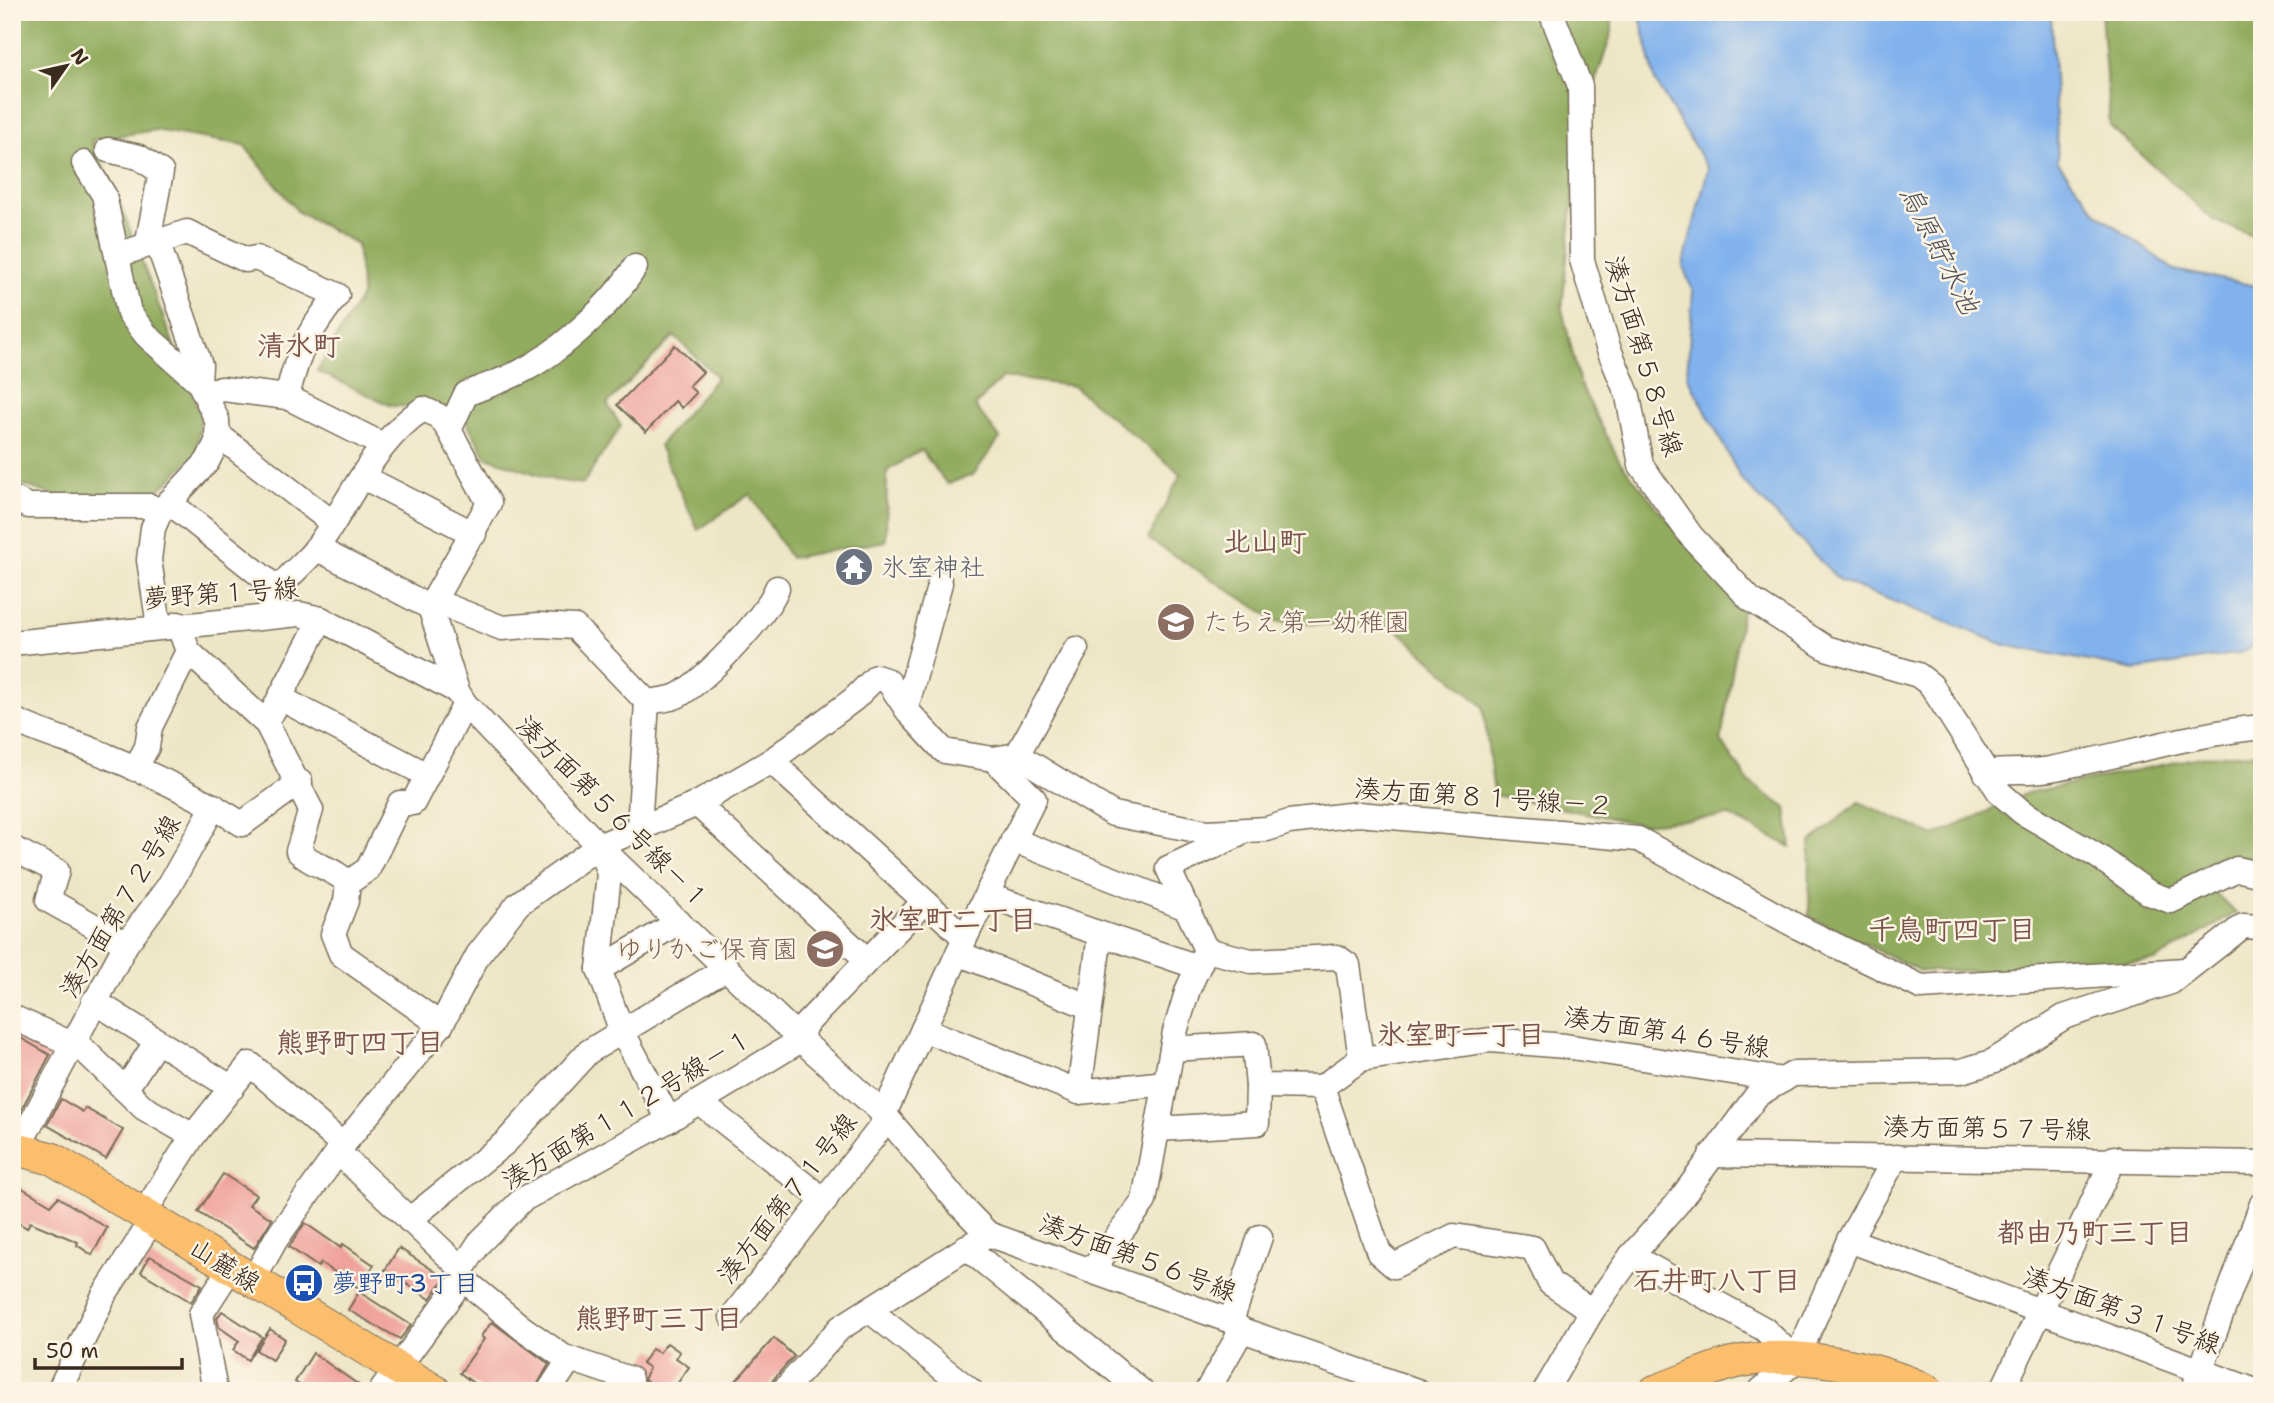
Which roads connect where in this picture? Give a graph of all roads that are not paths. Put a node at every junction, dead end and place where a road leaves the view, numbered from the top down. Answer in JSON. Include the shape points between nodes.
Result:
{"nodes":[{"id":1,"x":1551,"y":12,"type":"edge"},
{"id":2,"x":108,"y":150,"type":"dead end"},
{"id":3,"x":84,"y":163,"type":"dead end"},
{"id":4,"x":153,"y":242,"type":"junction"},
{"id":5,"x":118,"y":255,"type":"junction"},
{"id":6,"x":635,"y":267,"type":"dead end"},
{"id":7,"x":203,"y":386,"type":"junction"},
{"id":8,"x":287,"y":397,"type":"junction"},
{"id":9,"x":444,"y":423,"type":"junction"},
{"id":10,"x":217,"y":434,"type":"junction"},
{"id":11,"x":383,"y":445,"type":"junction"},
{"id":12,"x":363,"y":477,"type":"junction"},
{"id":13,"x":12,"y":498,"type":"edge"},
{"id":14,"x":165,"y":507,"type":"junction"},
{"id":15,"x":333,"y":523,"type":"junction"},
{"id":16,"x":474,"y":534,"type":"junction"},
{"id":17,"x":316,"y":548,"type":"junction"},
{"id":18,"x":940,"y":583,"type":"dead end"},
{"id":19,"x":777,"y":588,"type":"dead end"},
{"id":20,"x":279,"y":590,"type":"junction"},
{"id":21,"x":432,"y":604,"type":"junction"},
{"id":22,"x":273,"y":616,"type":"junction"},
{"id":23,"x":321,"y":619,"type":"junction"},
{"id":24,"x":168,"y":625,"type":"junction"},
{"id":25,"x":12,"y":643,"type":"edge"},
{"id":26,"x":1076,"y":649,"type":"dead end"},
{"id":27,"x":188,"y":651,"type":"junction"},
{"id":28,"x":280,"y":698,"type":"junction"},
{"id":29,"x":461,"y":698,"type":"junction"},
{"id":30,"x":647,"y":702,"type":"junction"},
{"id":31,"x":906,"y":708,"type":"junction"},
{"id":32,"x":12,"y":719,"type":"edge"},
{"id":33,"x":267,"y":724,"type":"junction"},
{"id":34,"x":2262,"y":727,"type":"edge"},
{"id":35,"x":1005,"y":757,"type":"junction"},
{"id":36,"x":771,"y":761,"type":"junction"},
{"id":37,"x":135,"y":769,"type":"junction"},
{"id":38,"x":1986,"y":773,"type":"junction"},
{"id":39,"x":427,"y":775,"type":"junction"},
{"id":40,"x":300,"y":782,"type":"junction"},
{"id":41,"x":697,"y":804,"type":"junction"},
{"id":42,"x":214,"y":806,"type":"junction"},
{"id":43,"x":639,"y":828,"type":"junction"},
{"id":44,"x":1248,"y":830,"type":"junction"},
{"id":45,"x":1013,"y":840,"type":"junction"},
{"id":46,"x":599,"y":846,"type":"junction"},
{"id":47,"x":12,"y":848,"type":"edge"},
{"id":48,"x":2262,"y":875,"type":"edge"},
{"id":49,"x":348,"y":883,"type":"junction"},
{"id":50,"x":986,"y":895,"type":"junction"},
{"id":51,"x":924,"y":902,"type":"junction"},
{"id":52,"x":1189,"y":909,"type":"junction"},
{"id":53,"x":679,"y":922,"type":"junction"},
{"id":54,"x":2262,"y":927,"type":"edge"},
{"id":55,"x":1100,"y":934,"type":"junction"},
{"id":56,"x":126,"y":944,"type":"junction"},
{"id":57,"x":961,"y":945,"type":"junction"},
{"id":58,"x":1202,"y":958,"type":"junction"},
{"id":59,"x":866,"y":959,"type":"junction"},
{"id":60,"x":727,"y":968,"type":"junction"},
{"id":61,"x":599,"y":969,"type":"junction"},
{"id":62,"x":2185,"y":970,"type":"junction"},
{"id":63,"x":94,"y":1001,"type":"junction"},
{"id":64,"x":1090,"y":1007,"type":"junction"},
{"id":65,"x":12,"y":1017,"type":"edge"},
{"id":66,"x":441,"y":1025,"type":"junction"},
{"id":67,"x":923,"y":1028,"type":"junction"},
{"id":68,"x":621,"y":1029,"type":"junction"},
{"id":69,"x":801,"y":1040,"type":"junction"},
{"id":70,"x":157,"y":1041,"type":"junction"},
{"id":71,"x":73,"y":1047,"type":"junction"},
{"id":72,"x":1172,"y":1049,"type":"junction"},
{"id":73,"x":1361,"y":1059,"type":"junction"},
{"id":74,"x":1783,"y":1080,"type":"junction"},
{"id":75,"x":1166,"y":1083,"type":"junction"},
{"id":76,"x":1258,"y":1087,"type":"junction"},
{"id":77,"x":1322,"y":1087,"type":"junction"},
{"id":78,"x":232,"y":1088,"type":"junction"},
{"id":79,"x":125,"y":1090,"type":"junction"},
{"id":80,"x":1079,"y":1092,"type":"junction"},
{"id":81,"x":699,"y":1102,"type":"junction"},
{"id":82,"x":884,"y":1114,"type":"junction"},
{"id":83,"x":669,"y":1120,"type":"junction"},
{"id":84,"x":1158,"y":1129,"type":"junction"},
{"id":85,"x":193,"y":1136,"type":"junction"},
{"id":86,"x":15,"y":1148,"type":"edge"},
{"id":87,"x":341,"y":1148,"type":"junction"},
{"id":88,"x":1711,"y":1155,"type":"junction"},
{"id":89,"x":1896,"y":1157,"type":"junction"},
{"id":90,"x":2114,"y":1158,"type":"junction"},
{"id":91,"x":2262,"y":1163,"type":"edge"},
{"id":92,"x":825,"y":1200,"type":"junction"},
{"id":93,"x":2262,"y":1204,"type":"edge"},
{"id":94,"x":149,"y":1216,"type":"junction"},
{"id":95,"x":409,"y":1220,"type":"junction"},
{"id":96,"x":988,"y":1234,"type":"junction"},
{"id":97,"x":1260,"y":1237,"type":"dead end"},
{"id":98,"x":1849,"y":1240,"type":"junction"},
{"id":99,"x":966,"y":1247,"type":"junction"},
{"id":100,"x":1631,"y":1256,"type":"junction"},
{"id":101,"x":1092,"y":1270,"type":"junction"},
{"id":102,"x":462,"y":1274,"type":"junction"},
{"id":103,"x":241,"y":1275,"type":"junction"},
{"id":104,"x":869,"y":1310,"type":"junction"},
{"id":105,"x":1592,"y":1311,"type":"junction"},
{"id":106,"x":2041,"y":1312,"type":"junction"},
{"id":107,"x":732,"y":1317,"type":"dead end"},
{"id":108,"x":1237,"y":1325,"type":"junction"},
{"id":109,"x":570,"y":1359,"type":"junction"},
{"id":110,"x":1796,"y":1360,"type":"junction"},
{"id":111,"x":630,"y":1379,"type":"dead end"},
{"id":112,"x":389,"y":1380,"type":"edge"},
{"id":113,"x":2197,"y":1381,"type":"edge"},
{"id":114,"x":59,"y":1391,"type":"edge"},
{"id":115,"x":215,"y":1391,"type":"edge"},
{"id":116,"x":435,"y":1391,"type":"edge"},
{"id":117,"x":550,"y":1391,"type":"edge"},
{"id":118,"x":783,"y":1391,"type":"edge"},
{"id":119,"x":971,"y":1391,"type":"edge"},
{"id":120,"x":1141,"y":1391,"type":"edge"},
{"id":121,"x":1207,"y":1391,"type":"edge"},
{"id":122,"x":1417,"y":1391,"type":"edge"},
{"id":123,"x":1545,"y":1391,"type":"edge"},
{"id":124,"x":1655,"y":1391,"type":"edge"},
{"id":125,"x":1760,"y":1391,"type":"edge"},
{"id":126,"x":1928,"y":1391,"type":"edge"},
{"id":127,"x":2002,"y":1391,"type":"edge"},
{"id":128,"x":2256,"y":1391,"type":"edge"}],
"edges":[{"from":1,"to":38,"type":"street","name":"湊方面第５８号線","via":[[1580,86],[1582,260],[1628,396],[1641,465],[1691,536],[1750,598],[1826,648],[1918,675],[1931,685]]},
{"from":2,"to":4,"type":"street","via":[[139,157],[161,172],[149,236]]},
{"from":3,"to":5,"type":"street","via":[[104,195]]},
{"from":4,"to":5,"type":"street"},
{"from":4,"to":7,"type":"street","via":[[159,247],[196,352]]},
{"from":4,"to":8,"type":"street","via":[[187,232],[337,295],[307,335]]},
{"from":5,"to":7,"type":"street","via":[[129,313]]},
{"from":6,"to":9,"type":"street","via":[[623,287],[586,324],[524,370],[466,394]]},
{"from":7,"to":8,"type":"street"},
{"from":7,"to":10,"type":"street"},
{"from":8,"to":11,"type":"street"},
{"from":9,"to":11,"type":"street","via":[[423,409]]},
{"from":9,"to":16,"type":"street","via":[[489,503]]},
{"from":10,"to":14,"type":"street","via":[[206,462]]},
{"from":10,"to":15,"type":"street"},
{"from":11,"to":12,"type":"street"},
{"from":12,"to":15,"type":"street"},
{"from":12,"to":16,"type":"street"},
{"from":13,"to":14,"type":"street","via":[[28,506]]},
{"from":14,"to":20,"type":"street"},
{"from":14,"to":24,"type":"street","via":[[153,528],[149,560]]},
{"from":15,"to":17,"type":"street"},
{"from":16,"to":21,"type":"street"},
{"from":17,"to":20,"type":"street"},
{"from":17,"to":21,"type":"street"},
{"from":18,"to":31,"type":"street"},
{"from":19,"to":30,"type":"street","via":[[771,603],[723,658],[678,696]]},
{"from":20,"to":22,"type":"street","via":[[271,608]]},
{"from":21,"to":29,"type":"street"},
{"from":21,"to":30,"type":"street","via":[[502,628],[575,627]]},
{"from":22,"to":23,"type":"street","name":"夢野第１号線","via":[[299,614]]},
{"from":22,"to":24,"type":"street","name":"夢野第１号線"},
{"from":23,"to":28,"type":"street"},
{"from":23,"to":29,"type":"street","name":"夢野第１号線"},
{"from":24,"to":25,"type":"street","name":"夢野第１号線"},
{"from":24,"to":27,"type":"street"},
{"from":26,"to":35,"type":"street"},
{"from":27,"to":33,"type":"street"},
{"from":27,"to":37,"type":"street","via":[[150,727],[147,747]]},
{"from":28,"to":33,"type":"street"},
{"from":28,"to":39,"type":"street"},
{"from":29,"to":39,"type":"street"},
{"from":29,"to":46,"type":"street","name":"湊方面第５６号線－１"},
{"from":30,"to":43,"type":"street"},
{"from":31,"to":35,"type":"street","name":"湊方面第８１号線－２","via":[[944,751]]},
{"from":31,"to":36,"type":"street","name":"湊方面第８１号線－２","via":[[888,681],[876,677]]},
{"from":32,"to":37,"type":"street"},
{"from":33,"to":40,"type":"street"},
{"from":34,"to":38,"type":"street","via":[[2222,731],[2046,770],[2011,768]]},
{"from":35,"to":44,"type":"street","name":"湊方面第８１号線－２","via":[[1113,814],[1207,832]]},
{"from":35,"to":45,"type":"street","name":"湊方面第７１号線","via":[[1034,799]]},
{"from":36,"to":41,"type":"street"},
{"from":36,"to":51,"type":"street"},
{"from":37,"to":42,"type":"street"},
{"from":38,"to":48,"type":"street","name":"湊方面第５８号線","via":[[2022,813],[2099,857],[2149,893],[2171,901],[2236,869]]},
{"from":39,"to":49,"type":"street","via":[[413,803],[400,803],[368,869]]},
{"from":40,"to":42,"type":"street","via":[[242,824]]},
{"from":40,"to":49,"type":"street","via":[[312,810],[298,851]]},
{"from":41,"to":43,"type":"street"},
{"from":41,"to":59,"type":"street"},
{"from":42,"to":56,"type":"street","name":"湊方面第７２号線","via":[[169,886]]},
{"from":43,"to":46,"type":"street"},
{"from":44,"to":52,"type":"street","via":[[1168,868]]},
{"from":44,"to":62,"type":"street","name":"湊方面第８１号線－２","via":[[1358,814],[1638,839],[1798,927],[1921,987]]},
{"from":45,"to":50,"type":"street","name":"湊方面第７１号線"},
{"from":45,"to":52,"type":"street"},
{"from":46,"to":53,"type":"street","name":"湊方面第５６号線－１"},
{"from":46,"to":61,"type":"street","via":[[609,874]]},
{"from":46,"to":66,"type":"street","via":[[518,904],[478,956]]},
{"from":47,"to":56,"type":"street","via":[[57,871],[48,900]]},
{"from":49,"to":66,"type":"street","via":[[332,934],[341,954]]},
{"from":50,"to":55,"type":"street"},
{"from":50,"to":57,"type":"street","name":"湊方面第７１号線"},
{"from":51,"to":57,"type":"street"},
{"from":51,"to":59,"type":"street"},
{"from":52,"to":58,"type":"street"},
{"from":53,"to":60,"type":"street","name":"湊方面第５６号線－１"},
{"from":53,"to":61,"type":"street"},
{"from":54,"to":62,"type":"street","via":[[2243,926]]},
{"from":55,"to":58,"type":"street"},
{"from":55,"to":64,"type":"street"},
{"from":56,"to":63,"type":"street","name":"湊方面第７２号線"},
{"from":57,"to":64,"type":"street"},
{"from":57,"to":67,"type":"street","name":"湊方面第７１号線"},
{"from":58,"to":72,"type":"street","via":[[1188,989]]},
{"from":58,"to":73,"type":"street","via":[[1337,957],[1348,965]]},
{"from":59,"to":69,"type":"street","via":[[804,1026]]},
{"from":60,"to":68,"type":"street"},
{"from":60,"to":69,"type":"street","name":"湊方面第５６号線－１"},
{"from":61,"to":68,"type":"street"},
{"from":62,"to":74,"type":"street","via":[[2171,982],[2064,1017],[1992,1062],[1961,1071],[1793,1074]]},
{"from":63,"to":70,"type":"street"},
{"from":63,"to":71,"type":"street","name":"湊方面第７２号線"},
{"from":64,"to":80,"type":"street"},
{"from":65,"to":71,"type":"street"},
{"from":66,"to":87,"type":"street"},
{"from":67,"to":80,"type":"street"},
{"from":67,"to":82,"type":"street","name":"湊方面第７１号線"},
{"from":68,"to":83,"type":"street"},
{"from":68,"to":95,"type":"street","via":[[588,1052],[506,1142]]},
{"from":69,"to":81,"type":"street","name":"湊方面第１１２号線－１"},
{"from":69,"to":82,"type":"street","name":"湊方面第５６号線－１"},
{"from":70,"to":78,"type":"street"},
{"from":70,"to":79,"type":"street"},
{"from":71,"to":79,"type":"street","via":[[83,1049]]},
{"from":71,"to":86,"type":"street","name":"湊方面第７２号線"},
{"from":72,"to":75,"type":"street"},
{"from":72,"to":76,"type":"street","via":[[1254,1044]]},
{"from":73,"to":74,"type":"street","name":"湊方面第４６号線","via":[[1490,1041],[1565,1046]]},
{"from":73,"to":77,"type":"street","name":"湊方面第４６号線"},
{"from":74,"to":88,"type":"street","via":[[1757,1095]]},
{"from":75,"to":80,"type":"street"},
{"from":75,"to":84,"type":"street"},
{"from":76,"to":77,"type":"street"},
{"from":76,"to":84,"type":"street","via":[[1257,1123]]},
{"from":77,"to":105,"type":"street","via":[[1379,1252],[1394,1266],[1454,1236],[1533,1248],[1550,1283]]},
{"from":78,"to":85,"type":"street"},
{"from":78,"to":87,"type":"street","via":[[250,1064]]},
{"from":79,"to":85,"type":"street","via":[[144,1108]]},
{"from":81,"to":83,"type":"street","name":"湊方面第１１２号線－１"},
{"from":81,"to":92,"type":"street"},
{"from":82,"to":92,"type":"street","name":"湊方面第７１号線","via":[[882,1126]]},
{"from":82,"to":96,"type":"street","name":"湊方面第５６号線"},
{"from":83,"to":102,"type":"street","name":"湊方面第１１２号線－１","via":[[522,1200],[480,1242]]},
{"from":84,"to":101,"type":"street","via":[[1144,1201]]},
{"from":85,"to":94,"type":"street"},
{"from":86,"to":94,"type":"main road","name":"山麓線","via":[[52,1159]]},
{"from":87,"to":95,"type":"street"},
{"from":87,"to":103,"type":"street","via":[[276,1240]]},
{"from":88,"to":89,"type":"street","name":"湊方面第５７号線"},
{"from":88,"to":100,"type":"street","via":[[1677,1204]]},
{"from":89,"to":90,"type":"street","name":"湊方面第５７号線"},
{"from":89,"to":98,"type":"street"},
{"from":90,"to":91,"type":"street","name":"湊方面第５７号線"},
{"from":90,"to":106,"type":"street"},
{"from":92,"to":107,"type":"street","name":"湊方面第７１号線"},
{"from":93,"to":113,"type":"street"},
{"from":94,"to":103,"type":"main road","name":"山麓線"},
{"from":94,"to":114,"type":"street","via":[[104,1295]]},
{"from":95,"to":102,"type":"street"},
{"from":96,"to":99,"type":"street"},
{"from":96,"to":101,"type":"street","name":"湊方面第５６号線"},
{"from":97,"to":108,"type":"street"},
{"from":98,"to":106,"type":"street","name":"湊方面第３１号線"},
{"from":98,"to":110,"type":"street"},
{"from":99,"to":104,"type":"street"},
{"from":99,"to":120,"type":"street"},
{"from":100,"to":105,"type":"street"},
{"from":100,"to":110,"type":"street","via":[[1764,1329]]},
{"from":101,"to":108,"type":"street","name":"湊方面第５６号線"},
{"from":102,"to":109,"type":"street","via":[[521,1327]]},
{"from":102,"to":112,"type":"street","name":"湊方面第１１２号線－１"},
{"from":103,"to":112,"type":"main road","name":"山麓線"},
{"from":103,"to":115,"type":"street","via":[[201,1314]]},
{"from":104,"to":118,"type":"street","via":[[840,1328]]},
{"from":104,"to":119,"type":"street"},
{"from":105,"to":123,"type":"street"},
{"from":106,"to":113,"type":"street","name":"湊方面第３１号線"},
{"from":106,"to":127,"type":"street"},
{"from":108,"to":121,"type":"street"},
{"from":108,"to":122,"type":"street","name":"湊方面第５６号線"},
{"from":109,"to":111,"type":"street"},
{"from":109,"to":117,"type":"street"},
{"from":110,"to":124,"type":"main road","via":[[1766,1357],[1731,1363]]},
{"from":110,"to":125,"type":"street"},
{"from":110,"to":126,"type":"main road","via":[[1842,1362]]},
{"from":112,"to":116,"type":"main road","name":"山麓線"},
{"from":113,"to":128,"type":"street","name":"湊方面第３１号線"}]}
